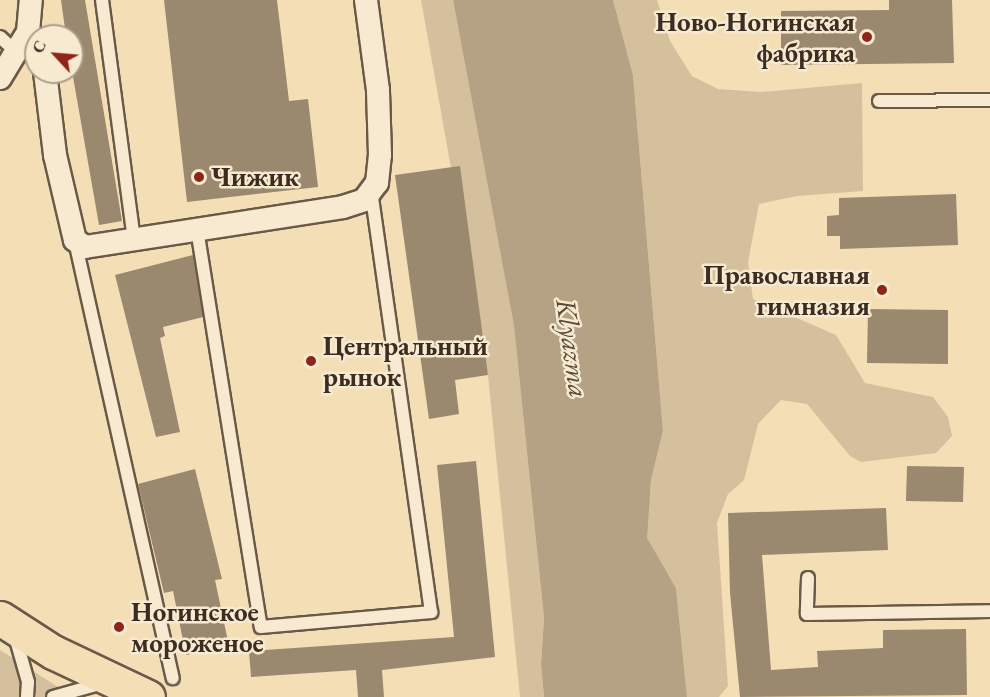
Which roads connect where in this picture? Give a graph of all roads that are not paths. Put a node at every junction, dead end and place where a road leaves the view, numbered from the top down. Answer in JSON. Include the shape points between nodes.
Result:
{"nodes":[{"id":1,"x":31,"y":0,"type":"edge"},
{"id":2,"x":102,"y":0,"type":"edge"},
{"id":3,"x":366,"y":0,"type":"edge"},
{"id":4,"x":29,"y":24,"type":"edge"},
{"id":5,"x":0,"y":37,"type":"edge"},
{"id":6,"x":24,"y":51,"type":"edge"},
{"id":7,"x":24,"y":56,"type":"edge"},
{"id":8,"x":0,"y":78,"type":"edge"},
{"id":9,"x":46,"y":84,"type":"edge"},
{"id":10,"x":990,"y":100,"type":"edge"},
{"id":11,"x":879,"y":101,"type":"dead end"},
{"id":12,"x":371,"y":190,"type":"junction"},
{"id":13,"x":197,"y":229,"type":"junction"},
{"id":14,"x":134,"y":239,"type":"junction"},
{"id":15,"x":75,"y":240,"type":"junction"},
{"id":16,"x":808,"y":578,"type":"dead end"},
{"id":17,"x":990,"y":611,"type":"edge"},
{"id":18,"x":6,"y":622,"type":"edge"},
{"id":19,"x":110,"y":681,"type":"junction"},
{"id":20,"x":160,"y":688,"type":"edge"},
{"id":21,"x":27,"y":697,"type":"edge"},
{"id":22,"x":52,"y":697,"type":"edge"}],
"edges":[{"from":1,"to":4,"type":"street"},
{"from":2,"to":14,"type":"lane"},
{"from":3,"to":12,"type":"street","via":[[378,90],[381,155],[377,183]]},
{"from":5,"to":6,"type":"lane"},
{"from":7,"to":8,"type":"street"},
{"from":9,"to":15,"type":"street","via":[[55,155]]},
{"from":10,"to":11,"type":"lane"},
{"from":12,"to":13,"type":"street","via":[[364,200],[343,207]]},
{"from":12,"to":13,"type":"lane","via":[[431,612],[261,627]]},
{"from":13,"to":14,"type":"street"},
{"from":14,"to":15,"type":"street","via":[[85,247]]},
{"from":15,"to":20,"type":"lane"},
{"from":16,"to":17,"type":"lane","via":[[807,614]]},
{"from":18,"to":19,"type":"main road"},
{"from":18,"to":21,"type":"lane","via":[[28,682]]},
{"from":19,"to":20,"type":"main road"},
{"from":19,"to":22,"type":"lane"}]}
